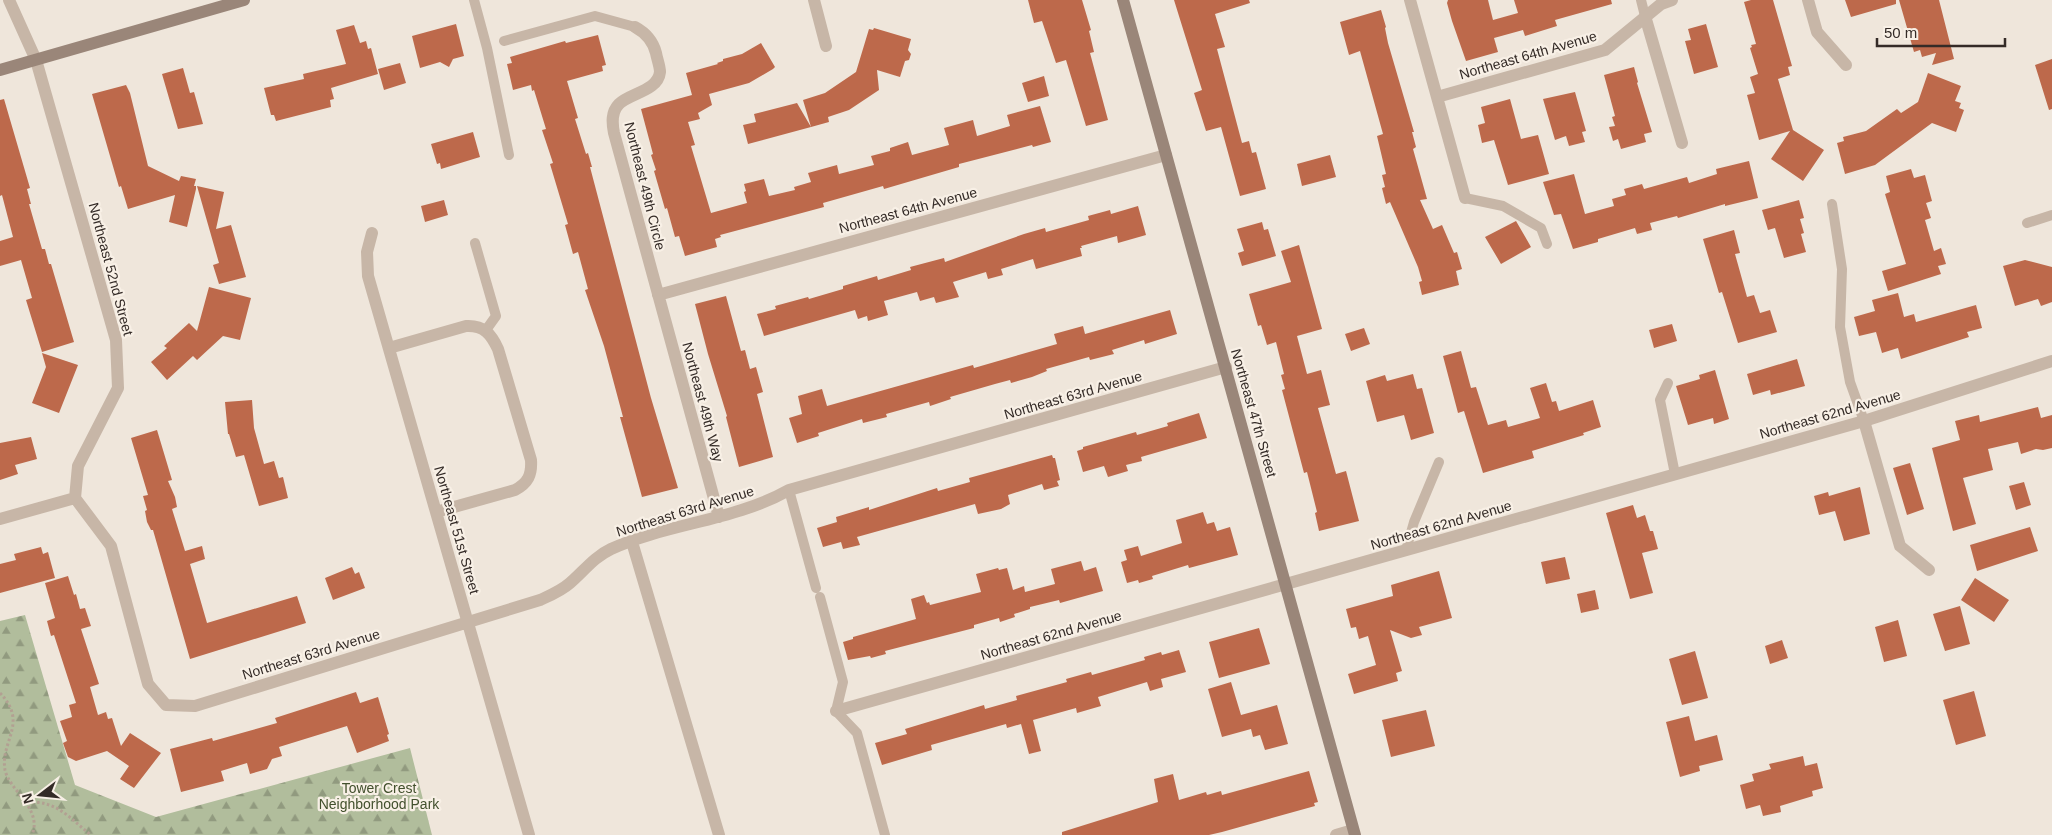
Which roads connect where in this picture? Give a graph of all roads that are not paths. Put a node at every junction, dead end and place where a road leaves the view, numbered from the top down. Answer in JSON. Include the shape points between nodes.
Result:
{"nodes":[{"id":1,"x":9,"y":0,"type":"edge"},
{"id":2,"x":244,"y":0,"type":"edge"},
{"id":3,"x":474,"y":0,"type":"edge"},
{"id":4,"x":814,"y":0,"type":"edge"},
{"id":5,"x":1123,"y":0,"type":"edge"},
{"id":6,"x":1410,"y":0,"type":"edge"},
{"id":7,"x":1641,"y":0,"type":"edge"},
{"id":8,"x":1672,"y":0,"type":"edge"},
{"id":9,"x":1808,"y":0,"type":"edge"},
{"id":10,"x":1645,"y":16,"type":"junction"},
{"id":11,"x":635,"y":26,"type":"joint"},
{"id":12,"x":504,"y":41,"type":"dead end"},
{"id":13,"x":826,"y":46,"type":"dead end"},
{"id":14,"x":36,"y":60,"type":"junction"},
{"id":15,"x":1846,"y":65,"type":"dead end"},
{"id":16,"x":0,"y":70,"type":"edge"},
{"id":17,"x":1437,"y":96,"type":"junction"},
{"id":18,"x":1682,"y":143,"type":"dead end"},
{"id":19,"x":509,"y":155,"type":"dead end"},
{"id":20,"x":1166,"y":155,"type":"junction"},
{"id":21,"x":1465,"y":198,"type":"joint"},
{"id":22,"x":1832,"y":204,"type":"dead end"},
{"id":23,"x":2052,"y":215,"type":"edge"},
{"id":24,"x":2027,"y":223,"type":"dead end"},
{"id":25,"x":372,"y":233,"type":"dead end"},
{"id":26,"x":475,"y":243,"type":"dead end"},
{"id":27,"x":1547,"y":244,"type":"dead end"},
{"id":28,"x":658,"y":295,"type":"junction"},
{"id":29,"x":486,"y":330,"type":"junction"},
{"id":30,"x":389,"y":348,"type":"junction"},
{"id":31,"x":2052,"y":362,"type":"edge"},
{"id":32,"x":1226,"y":368,"type":"junction"},
{"id":33,"x":1668,"y":383,"type":"dead end"},
{"id":34,"x":1864,"y":421,"type":"junction"},
{"id":35,"x":1439,"y":462,"type":"dead end"},
{"id":36,"x":1674,"y":474,"type":"junction"},
{"id":37,"x":789,"y":490,"type":"junction"},
{"id":38,"x":75,"y":498,"type":"junction"},
{"id":39,"x":436,"y":512,"type":"junction"},
{"id":40,"x":719,"y":517,"type":"junction"},
{"id":41,"x":0,"y":520,"type":"edge"},
{"id":42,"x":632,"y":542,"type":"junction"},
{"id":43,"x":1406,"y":550,"type":"junction"},
{"id":44,"x":1929,"y":570,"type":"dead end"},
{"id":45,"x":1287,"y":584,"type":"junction"},
{"id":46,"x":468,"y":622,"type":"junction"},
{"id":47,"x":836,"y":711,"type":"junction"},
{"id":48,"x":1354,"y":833,"type":"edge"},
{"id":49,"x":529,"y":835,"type":"edge"},
{"id":50,"x":718,"y":835,"type":"edge"},
{"id":51,"x":886,"y":835,"type":"edge"},
{"id":52,"x":1336,"y":835,"type":"edge"}],
"edges":[{"from":1,"to":14,"type":"street","name":"Northeast 52nd Street"},
{"from":2,"to":14,"type":"street"},
{"from":3,"to":19,"type":"lane"},
{"from":4,"to":13,"type":"street"},
{"from":5,"to":20,"type":"street","name":"Northeast 47th Street"},
{"from":6,"to":17,"type":"street"},
{"from":7,"to":10,"type":"lane"},
{"from":8,"to":10,"type":"street","name":"Northeast 64th Avenue"},
{"from":9,"to":15,"type":"street","via":[[1817,32]]},
{"from":10,"to":17,"type":"street","name":"Northeast 64th Avenue","via":[[1605,50]]},
{"from":10,"to":18,"type":"street"},
{"from":11,"to":12,"type":"lane","via":[[595,16]]},
{"from":11,"to":28,"type":"street","name":"Northeast 49th Circle","via":[[652,41],[660,71],[652,85],[618,104],[612,121]]},
{"from":14,"to":16,"type":"street"},
{"from":14,"to":38,"type":"street","name":"Northeast 52nd Street","via":[[116,340],[118,388],[78,466]]},
{"from":17,"to":21,"type":"street"},
{"from":20,"to":28,"type":"street","name":"Northeast 64th Avenue"},
{"from":20,"to":32,"type":"street","name":"Northeast 47th Street"},
{"from":21,"to":27,"type":"lane","via":[[1503,206],[1541,228]]},
{"from":22,"to":34,"type":"lane","via":[[1842,269],[1840,326],[1850,382]]},
{"from":23,"to":24,"type":"lane"},
{"from":25,"to":30,"type":"street","name":"Northeast 51st Street","via":[[366,263]]},
{"from":26,"to":29,"type":"lane","via":[[496,316]]},
{"from":28,"to":40,"type":"street","name":"Northeast 49th Way"},
{"from":29,"to":30,"type":"street","via":[[466,326]]},
{"from":29,"to":39,"type":"street","via":[[498,349],[531,460],[531,470],[528,480],[514,490]]},
{"from":30,"to":39,"type":"street","name":"Northeast 51st Street"},
{"from":31,"to":34,"type":"street","name":"Northeast 62nd Avenue"},
{"from":32,"to":37,"type":"street","name":"Northeast 63rd Avenue"},
{"from":32,"to":45,"type":"street","name":"Northeast 47th Street"},
{"from":33,"to":36,"type":"lane","via":[[1660,400]]},
{"from":34,"to":36,"type":"street","name":"Northeast 62nd Avenue"},
{"from":34,"to":44,"type":"street","via":[[1900,546]]},
{"from":35,"to":43,"type":"lane"},
{"from":36,"to":43,"type":"street","name":"Northeast 62nd Avenue"},
{"from":37,"to":40,"type":"street","name":"Northeast 63rd Avenue","via":[[764,504]]},
{"from":37,"to":47,"type":"lane","via":[[843,682]]},
{"from":38,"to":41,"type":"street"},
{"from":38,"to":46,"type":"street","name":"Northeast 63rd Avenue","via":[[111,546],[148,684],[166,705],[195,706]]},
{"from":39,"to":46,"type":"street","name":"Northeast 51st Street"},
{"from":40,"to":42,"type":"street","name":"Northeast 63rd Avenue"},
{"from":42,"to":46,"type":"street","name":"Northeast 63rd Avenue","via":[[596,557],[554,594]]},
{"from":42,"to":50,"type":"street"},
{"from":43,"to":45,"type":"street","name":"Northeast 62nd Avenue"},
{"from":45,"to":47,"type":"street","name":"Northeast 62nd Avenue"},
{"from":45,"to":48,"type":"street","name":"Northeast 47th Street"},
{"from":46,"to":49,"type":"street","name":"Northeast 51st Street"},
{"from":47,"to":51,"type":"lane","via":[[857,733]]},
{"from":48,"to":52,"type":"street"}]}
